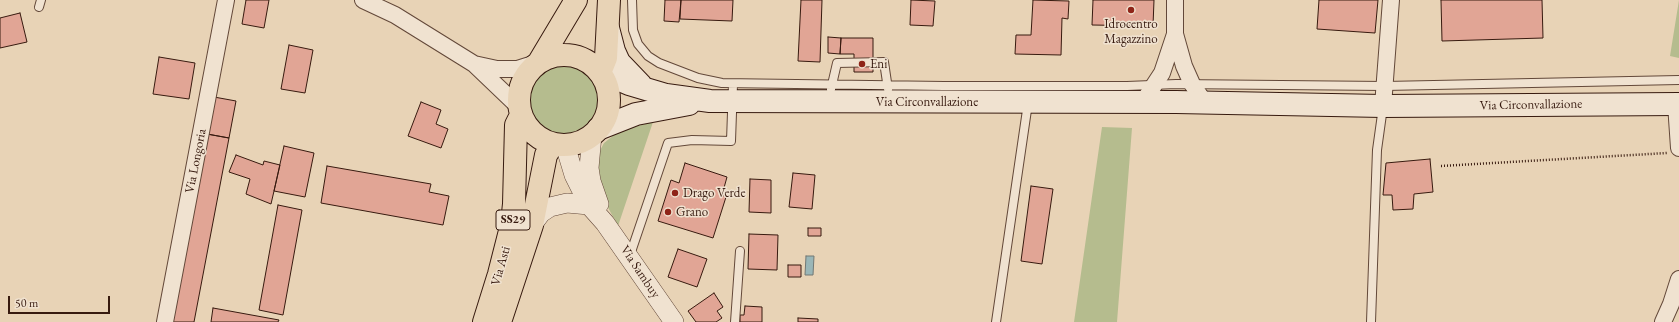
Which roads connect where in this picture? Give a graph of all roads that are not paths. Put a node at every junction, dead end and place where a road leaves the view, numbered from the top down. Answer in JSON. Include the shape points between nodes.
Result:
{"nodes":[{"id":1,"x":226,"y":0,"type":"edge"},
{"id":2,"x":363,"y":0,"type":"edge"},
{"id":3,"x":576,"y":0,"type":"edge"},
{"id":4,"x":609,"y":0,"type":"edge"},
{"id":5,"x":632,"y":0,"type":"edge"},
{"id":6,"x":1175,"y":0,"type":"edge"},
{"id":7,"x":1391,"y":0,"type":"edge"},
{"id":8,"x":607,"y":25,"type":"junction"},
{"id":9,"x":1175,"y":34,"type":"junction"},
{"id":10,"x":539,"y":62,"type":"junction"},
{"id":11,"x":474,"y":64,"type":"junction"},
{"id":12,"x":601,"y":75,"type":"junction"},
{"id":13,"x":1679,"y":80,"type":"edge"},
{"id":14,"x":1192,"y":84,"type":"junction"},
{"id":15,"x":645,"y":89,"type":"junction"},
{"id":16,"x":732,"y":92,"type":"junction"},
{"id":17,"x":830,"y":93,"type":"junction"},
{"id":18,"x":888,"y":94,"type":"junction"},
{"id":19,"x":1149,"y":94,"type":"junction"},
{"id":20,"x":1384,"y":96,"type":"junction"},
{"id":21,"x":710,"y":101,"type":"junction"},
{"id":22,"x":1028,"y":102,"type":"junction"},
{"id":23,"x":1205,"y":103,"type":"junction"},
{"id":24,"x":1677,"y":104,"type":"edge"},
{"id":25,"x":521,"y":111,"type":"junction"},
{"id":26,"x":595,"y":132,"type":"junction"},
{"id":27,"x":559,"y":144,"type":"junction"},
{"id":28,"x":1675,"y":150,"type":"edge"},
{"id":29,"x":589,"y":204,"type":"junction"},
{"id":30,"x":606,"y":222,"type":"junction"},
{"id":31,"x":532,"y":225,"type":"junction"},
{"id":32,"x":740,"y":251,"type":"dead end"},
{"id":33,"x":629,"y":256,"type":"junction"},
{"id":34,"x":1679,"y":279,"type":"edge"},
{"id":35,"x":672,"y":320,"type":"edge"},
{"id":36,"x":165,"y":322,"type":"edge"},
{"id":37,"x":484,"y":322,"type":"edge"},
{"id":38,"x":500,"y":322,"type":"edge"},
{"id":39,"x":735,"y":322,"type":"edge"},
{"id":40,"x":996,"y":322,"type":"edge"},
{"id":41,"x":1371,"y":322,"type":"edge"},
{"id":42,"x":1663,"y":322,"type":"edge"}],
"edges":[{"from":1,"to":36,"type":"street","name":"Via Longoria"},
{"from":2,"to":11,"type":"street","via":[[395,15]]},
{"from":3,"to":10,"type":"main road"},
{"from":4,"to":8,"type":"main road"},
{"from":5,"to":16,"type":"lane","via":[[633,30],[638,44],[648,56],[698,78],[722,84]]},
{"from":6,"to":9,"type":"street"},
{"from":7,"to":20,"type":"street"},
{"from":8,"to":12,"type":"main road","via":[[606,58]]},
{"from":8,"to":15,"type":"main road","via":[[620,62]]},
{"from":9,"to":14,"type":"street"},
{"from":9,"to":19,"type":"street","via":[[1162,73]]},
{"from":10,"to":11,"type":"street","via":[[517,69],[497,69]]},
{"from":10,"to":12,"type":"main road","via":[[551,56],[578,57],[590,63]]},
{"from":10,"to":25,"type":"main road","via":[[522,82],[519,95]]},
{"from":11,"to":25,"type":"street"},
{"from":12,"to":15,"type":"main road","name":"Via Circonvallazione"},
{"from":12,"to":26,"type":"main road","via":[[608,90],[609,104],[605,118]]},
{"from":13,"to":20,"type":"lane"},
{"from":14,"to":19,"type":"lane"},
{"from":14,"to":20,"type":"lane"},
{"from":14,"to":23,"type":"street"},
{"from":15,"to":21,"type":"main road","name":"Via Circonvallazione","via":[[666,95]]},
{"from":16,"to":17,"type":"main road","name":"Via Circonvallazione"},
{"from":16,"to":21,"type":"main road","name":"Via Circonvallazione"},
{"from":16,"to":33,"type":"lane","via":[[731,141],[692,140],[668,143]]},
{"from":17,"to":18,"type":"main road","name":"Via Circonvallazione"},
{"from":17,"to":18,"type":"lane","via":[[837,63],[884,62]]},
{"from":18,"to":19,"type":"lane","via":[[1127,86]]},
{"from":18,"to":22,"type":"main road","name":"Via Circonvallazione"},
{"from":19,"to":22,"type":"main road","name":"Via Circonvallazione"},
{"from":19,"to":23,"type":"main road","name":"Via Circonvallazione"},
{"from":20,"to":23,"type":"main road","name":"Via Circonvallazione"},
{"from":20,"to":24,"type":"main road","name":"Via Circonvallazione"},
{"from":20,"to":41,"type":"lane","via":[[1378,150]]},
{"from":21,"to":26,"type":"main road","name":"Via Circonvallazione","via":[[636,114]]},
{"from":22,"to":40,"type":"lane"},
{"from":24,"to":28,"type":"street"},
{"from":25,"to":27,"type":"main road","via":[[526,125],[534,133],[543,140]]},
{"from":25,"to":37,"type":"main road","name":"Via Asti","number":"SS29","via":[[516,125],[512,223]]},
{"from":26,"to":27,"type":"main road","via":[[580,142]]},
{"from":26,"to":30,"type":"street","name":"Via Sambuy","via":[[589,168]]},
{"from":27,"to":29,"type":"street","name":"Via Sambuy"},
{"from":27,"to":31,"type":"main road","name":"Via Asti","number":"SS29","via":[[546,155]]},
{"from":29,"to":30,"type":"street","name":"Via Sambuy"},
{"from":29,"to":31,"type":"street","via":[[567,203],[550,207],[541,213]]},
{"from":30,"to":33,"type":"street","name":"Via Sambuy"},
{"from":31,"to":38,"type":"main road","name":"Via Asti","number":"SS29"},
{"from":32,"to":39,"type":"lane"},
{"from":33,"to":35,"type":"street","name":"Via Sambuy"},
{"from":34,"to":42,"type":"street"}]}
